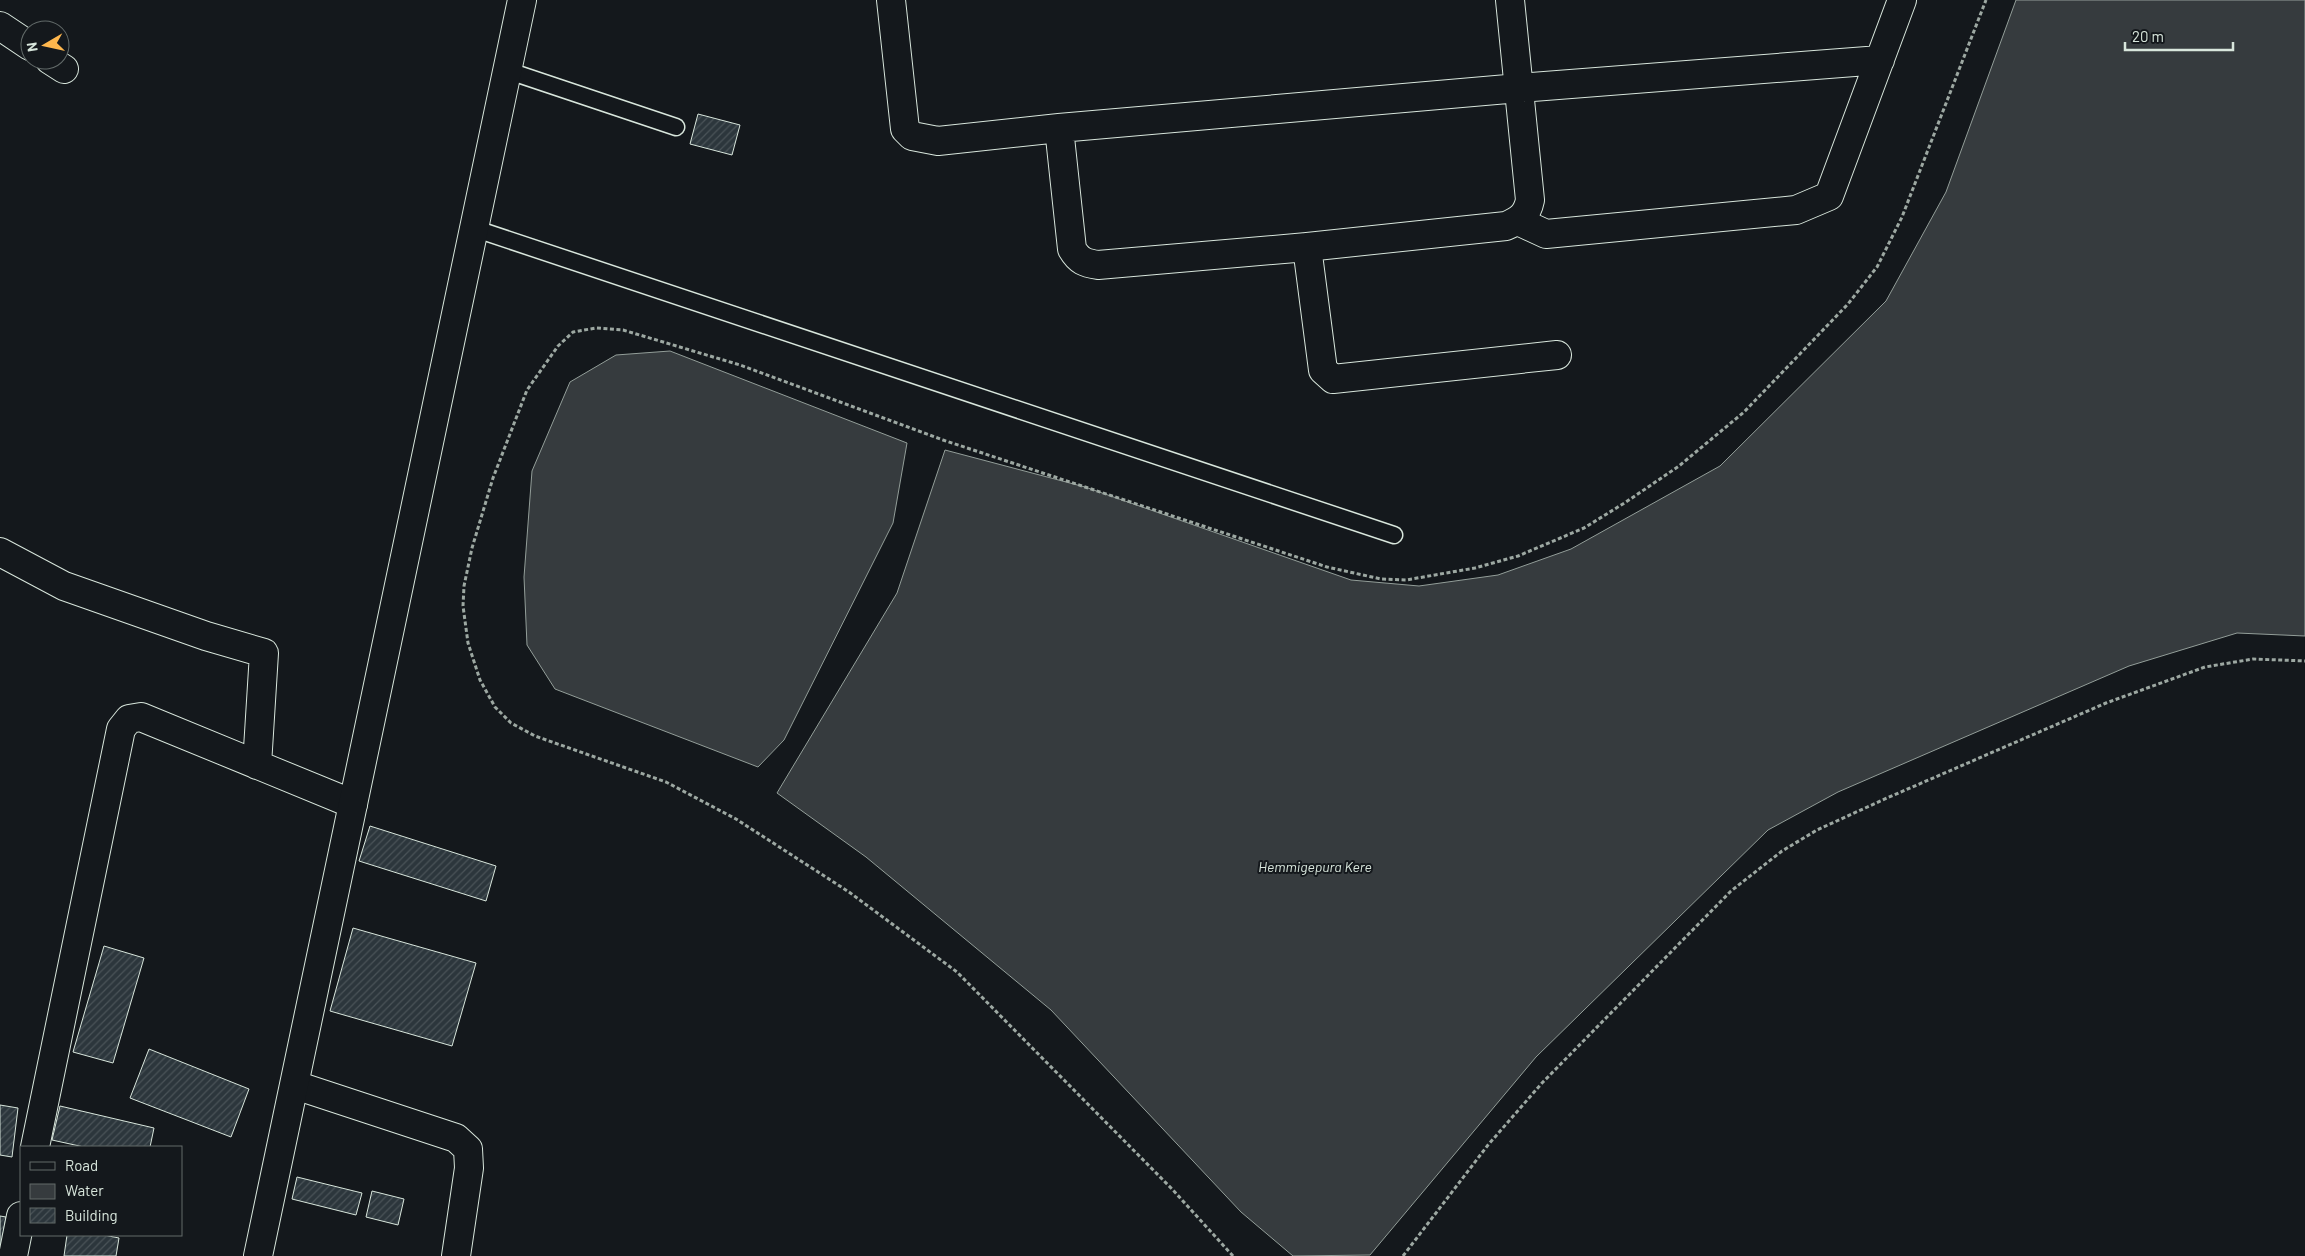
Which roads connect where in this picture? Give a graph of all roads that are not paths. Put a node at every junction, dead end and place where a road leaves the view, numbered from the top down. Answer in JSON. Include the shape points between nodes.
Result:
{"nodes":[{"id":1,"x":522,"y":0,"type":"edge"},
{"id":2,"x":891,"y":0,"type":"edge"},
{"id":3,"x":1510,"y":0,"type":"edge"},
{"id":4,"x":1902,"y":0,"type":"edge"},
{"id":5,"x":0,"y":26,"type":"edge"},
{"id":6,"x":20,"y":39,"type":"edge"},
{"id":7,"x":1880,"y":60,"type":"junction"},
{"id":8,"x":506,"y":70,"type":"junction"},
{"id":9,"x":1519,"y":88,"type":"junction"},
{"id":10,"x":676,"y":127,"type":"dead end"},
{"id":11,"x":1059,"y":128,"type":"junction"},
{"id":12,"x":1518,"y":221,"type":"junction"},
{"id":13,"x":474,"y":228,"type":"junction"},
{"id":14,"x":1307,"y":246,"type":"junction"},
{"id":15,"x":1557,"y":355,"type":"dead end"},
{"id":16,"x":1394,"y":535,"type":"dead end"},
{"id":17,"x":0,"y":552,"type":"edge"},
{"id":18,"x":257,"y":765,"type":"junction"},
{"id":19,"x":353,"y":804,"type":"junction"},
{"id":20,"x":294,"y":1084,"type":"junction"},
{"id":21,"x":35,"y":1146,"type":"edge"},
{"id":22,"x":20,"y":1221,"type":"edge"},
{"id":23,"x":13,"y":1256,"type":"edge"},
{"id":24,"x":258,"y":1256,"type":"edge"},
{"id":25,"x":456,"y":1256,"type":"edge"}],
"edges":[{"from":1,"to":8,"type":"street"},
{"from":2,"to":11,"type":"street","via":[[905,129],[912,136],[938,141]]},
{"from":3,"to":9,"type":"street"},
{"from":4,"to":7,"type":"street"},
{"from":5,"to":6,"type":"street"},
{"from":7,"to":9,"type":"street"},
{"from":7,"to":12,"type":"street","via":[[1829,196],[1796,210],[1546,234]]},
{"from":8,"to":10,"type":"lane"},
{"from":8,"to":13,"type":"street"},
{"from":9,"to":11,"type":"street"},
{"from":9,"to":12,"type":"street","via":[[1530,200],[1528,212]]},
{"from":11,"to":14,"type":"street","via":[[1072,249],[1084,263],[1098,265]]},
{"from":12,"to":14,"type":"street","via":[[1506,226]]},
{"from":13,"to":16,"type":"lane"},
{"from":13,"to":19,"type":"street"},
{"from":14,"to":15,"type":"street","via":[[1323,370],[1333,379]]},
{"from":17,"to":18,"type":"street","via":[[64,586],[264,653]]},
{"from":18,"to":19,"type":"street"},
{"from":18,"to":21,"type":"street","via":[[141,717],[129,719],[121,729]]},
{"from":19,"to":20,"type":"street"},
{"from":20,"to":24,"type":"street"},
{"from":20,"to":25,"type":"street","via":[[456,1138],[468,1149],[469,1168]]},
{"from":22,"to":23,"type":"street"}]}
